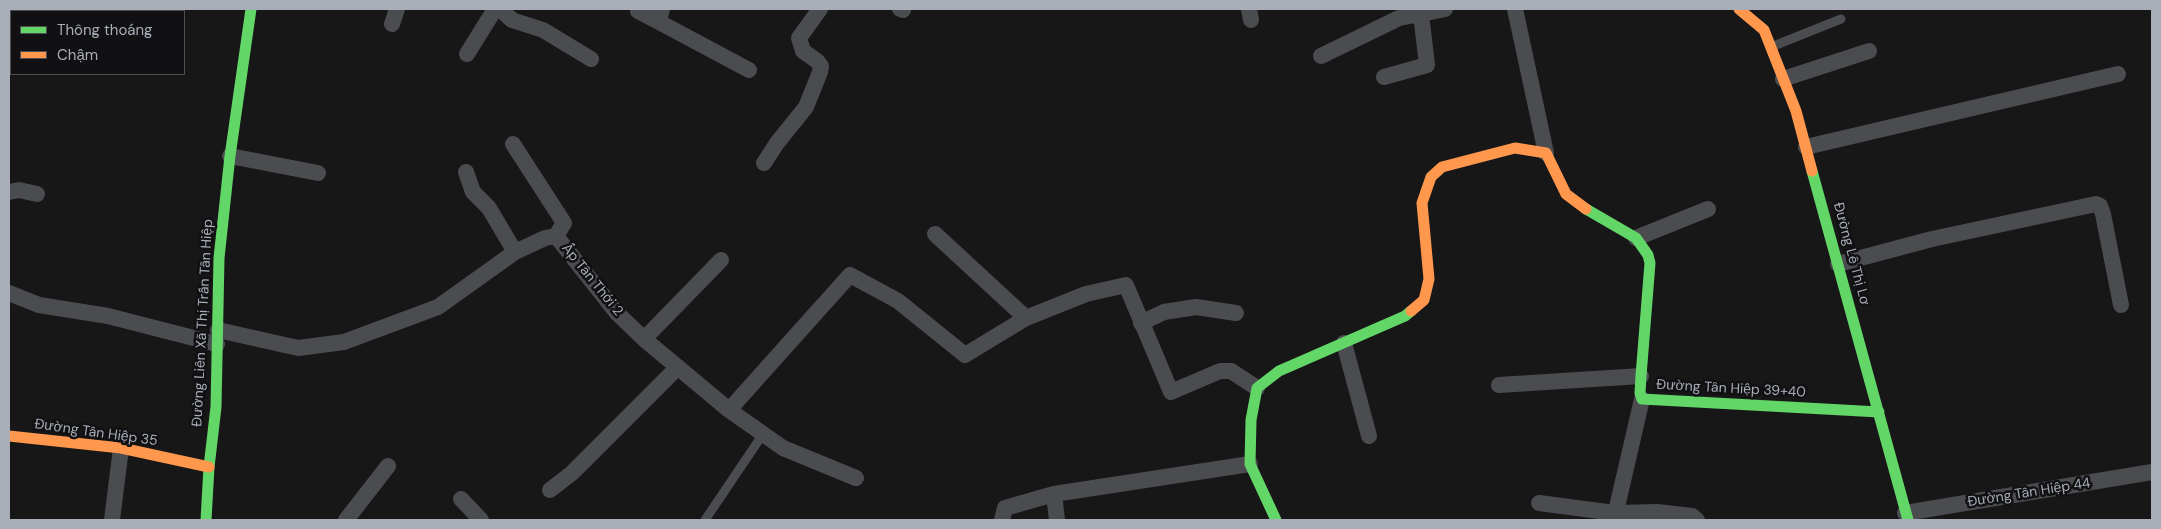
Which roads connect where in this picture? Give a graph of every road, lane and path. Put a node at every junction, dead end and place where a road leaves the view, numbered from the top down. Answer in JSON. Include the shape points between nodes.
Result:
{"nodes":[{"id":1,"x":251,"y":9,"type":"edge"},
{"id":2,"x":495,"y":9,"type":"edge"},
{"id":3,"x":500,"y":9,"type":"edge"},
{"id":4,"x":820,"y":9,"type":"edge"},
{"id":5,"x":1445,"y":9,"type":"edge"},
{"id":6,"x":1516,"y":9,"type":"edge"},
{"id":7,"x":1739,"y":9,"type":"edge"},
{"id":8,"x":638,"y":11,"type":"dead end"},
{"id":9,"x":1421,"y":14,"type":"junction"},
{"id":10,"x":661,"y":15,"type":"edge"},
{"id":11,"x":1841,"y":19,"type":"dead end"},
{"id":12,"x":1771,"y":47,"type":"junction"},
{"id":13,"x":1869,"y":51,"type":"dead end"},
{"id":14,"x":467,"y":54,"type":"dead end"},
{"id":15,"x":1321,"y":56,"type":"dead end"},
{"id":16,"x":591,"y":59,"type":"dead end"},
{"id":17,"x":749,"y":70,"type":"dead end"},
{"id":18,"x":2118,"y":74,"type":"dead end"},
{"id":19,"x":1384,"y":77,"type":"dead end"},
{"id":20,"x":1783,"y":79,"type":"junction"},
{"id":21,"x":512,"y":144,"type":"dead end"},
{"id":22,"x":1806,"y":147,"type":"junction"},
{"id":23,"x":1546,"y":152,"type":"junction"},
{"id":24,"x":230,"y":156,"type":"junction"},
{"id":25,"x":764,"y":163,"type":"dead end"},
{"id":26,"x":466,"y":172,"type":"dead end"},
{"id":27,"x":318,"y":174,"type":"dead end"},
{"id":28,"x":9,"y":192,"type":"edge"},
{"id":29,"x":37,"y":194,"type":"dead end"},
{"id":30,"x":1708,"y":209,"type":"dead end"},
{"id":31,"x":935,"y":234,"type":"dead end"},
{"id":32,"x":556,"y":236,"type":"junction"},
{"id":33,"x":1636,"y":238,"type":"junction"},
{"id":34,"x":515,"y":252,"type":"junction"},
{"id":35,"x":721,"y":260,"type":"dead end"},
{"id":36,"x":1838,"y":264,"type":"junction"},
{"id":37,"x":9,"y":293,"type":"edge"},
{"id":38,"x":2122,"y":305,"type":"dead end"},
{"id":39,"x":1236,"y":313,"type":"dead end"},
{"id":40,"x":1026,"y":318,"type":"junction"},
{"id":41,"x":1141,"y":323,"type":"junction"},
{"id":42,"x":217,"y":337,"type":"junction"},
{"id":43,"x":644,"y":339,"type":"junction"},
{"id":44,"x":1344,"y":343,"type":"junction"},
{"id":45,"x":678,"y":367,"type":"junction"},
{"id":46,"x":1641,"y":376,"type":"junction"},
{"id":47,"x":1499,"y":386,"type":"dead end"},
{"id":48,"x":1257,"y":388,"type":"junction"},
{"id":49,"x":1642,"y":399,"type":"junction"},
{"id":50,"x":729,"y":410,"type":"junction"},
{"id":51,"x":1879,"y":412,"type":"junction"},
{"id":52,"x":763,"y":434,"type":"junction"},
{"id":53,"x":9,"y":436,"type":"edge"},
{"id":54,"x":1369,"y":436,"type":"dead end"},
{"id":55,"x":122,"y":448,"type":"junction"},
{"id":56,"x":1250,"y":464,"type":"junction"},
{"id":57,"x":388,"y":466,"type":"dead end"},
{"id":58,"x":209,"y":467,"type":"junction"},
{"id":59,"x":2152,"y":472,"type":"edge"},
{"id":60,"x":856,"y":478,"type":"dead end"},
{"id":61,"x":550,"y":490,"type":"dead end"},
{"id":62,"x":1054,"y":494,"type":"junction"},
{"id":63,"x":461,"y":498,"type":"dead end"},
{"id":64,"x":1539,"y":503,"type":"dead end"},
{"id":65,"x":1614,"y":516,"type":"edge"},
{"id":66,"x":1907,"y":516,"type":"edge"},
{"id":67,"x":112,"y":520,"type":"edge"},
{"id":68,"x":206,"y":520,"type":"edge"},
{"id":69,"x":346,"y":520,"type":"edge"},
{"id":70,"x":481,"y":520,"type":"edge"},
{"id":71,"x":705,"y":520,"type":"edge"},
{"id":72,"x":1002,"y":520,"type":"edge"},
{"id":73,"x":1057,"y":520,"type":"edge"},
{"id":74,"x":1276,"y":520,"type":"edge"},
{"id":75,"x":1698,"y":520,"type":"edge"}],
"edges":[{"from":1,"to":24,"type":"street","name":"Đường Liên Xã Thị Trấn Tân Hiệp"},
{"from":2,"to":14,"type":"street"},
{"from":3,"to":16,"type":"street","via":[[512,20],[543,30]]},
{"from":4,"to":25,"type":"street","via":[[799,38],[803,51],[821,66],[820,72],[806,107]]},
{"from":5,"to":9,"type":"street"},
{"from":6,"to":23,"type":"street"},
{"from":7,"to":12,"type":"street","name":"Đường Lê Thị Lơ","via":[[1764,30]]},
{"from":8,"to":10,"type":"street"},
{"from":9,"to":15,"type":"street","via":[[1399,18]]},
{"from":9,"to":19,"type":"street","via":[[1427,65]]},
{"from":10,"to":17,"type":"street"},
{"from":11,"to":12,"type":"lane"},
{"from":12,"to":20,"type":"street","name":"Đường Lê Thị Lơ"},
{"from":13,"to":20,"type":"street"},
{"from":18,"to":22,"type":"street"},
{"from":20,"to":22,"type":"street","name":"Đường Lê Thị Lơ"},
{"from":21,"to":32,"type":"street","via":[[564,223]]},
{"from":22,"to":36,"type":"street","name":"Đường Lê Thị Lơ"},
{"from":23,"to":33,"type":"street","name":"Đường Tân Hiệp 39+40","via":[[1566,194],[1585,209]]},
{"from":23,"to":44,"type":"street","via":[[1515,148],[1442,167],[1431,177],[1422,203],[1429,279],[1424,300],[1405,316]]},
{"from":24,"to":27,"type":"street"},
{"from":24,"to":42,"type":"street","name":"Đường Liên Xã Thị Trấn Tân Hiệp","via":[[218,258]]},
{"from":26,"to":34,"type":"street","via":[[473,192],[489,208]]},
{"from":28,"to":29,"type":"street","via":[[19,190]]},
{"from":30,"to":33,"type":"street"},
{"from":31,"to":40,"type":"street"},
{"from":32,"to":34,"type":"street","name":"Ấp Tân Thới 2"},
{"from":32,"to":43,"type":"street","name":"Ấp Tân Thới 2","via":[[617,313]]},
{"from":33,"to":46,"type":"street","name":"Đường Tân Hiệp 39+40","via":[[1650,263]]},
{"from":34,"to":42,"type":"street","name":"Ấp Tân Thới 2","via":[[438,307],[344,342],[298,348]]},
{"from":35,"to":43,"type":"street"},
{"from":36,"to":38,"type":"street","via":[[1932,239],[2096,204],[2103,214]]},
{"from":36,"to":51,"type":"street","name":"Đường Lê Thị Lơ"},
{"from":37,"to":42,"type":"street","name":"Ấp Tân Thới 2","via":[[39,305]]},
{"from":39,"to":41,"type":"street","via":[[1196,307],[1164,312]]},
{"from":40,"to":41,"type":"street","via":[[1086,294],[1126,285]]},
{"from":40,"to":50,"type":"street","via":[[965,355],[898,301],[850,275]]},
{"from":41,"to":48,"type":"street","via":[[1171,392],[1220,371],[1231,371]]},
{"from":42,"to":58,"type":"street","name":"Đường Liên Xã Thị Trấn Tân Hiệp","via":[[216,407]]},
{"from":43,"to":45,"type":"street","name":"Ấp Tân Thới 2"},
{"from":44,"to":48,"type":"street","via":[[1279,371]]},
{"from":44,"to":54,"type":"street"},
{"from":45,"to":50,"type":"street","name":"Ấp Tân Thới 2"},
{"from":45,"to":61,"type":"street","via":[[572,473]]},
{"from":46,"to":47,"type":"street"},
{"from":46,"to":49,"type":"street","name":"Đường Tân Hiệp 39+40"},
{"from":48,"to":56,"type":"street","via":[[1251,420]]},
{"from":49,"to":51,"type":"street","name":"Đường Tân Hiệp 39+40"},
{"from":49,"to":65,"type":"street"},
{"from":50,"to":52,"type":"street","name":"Ấp Tân Thới 2"},
{"from":51,"to":66,"type":"street","name":"Đường Lê Thị Lơ"},
{"from":52,"to":60,"type":"street","name":"Ấp Tân Thới 2","via":[[783,448]]},
{"from":52,"to":71,"type":"lane"},
{"from":53,"to":55,"type":"street","name":"Đường Tân Hiệp 35"},
{"from":55,"to":58,"type":"street","name":"Đường Tân Hiệp 35"},
{"from":55,"to":67,"type":"street"},
{"from":56,"to":62,"type":"street"},
{"from":56,"to":74,"type":"street"},
{"from":57,"to":69,"type":"street"},
{"from":58,"to":68,"type":"street","name":"Đường Liên Xã Thị Trấn Tân Hiệp"},
{"from":59,"to":66,"type":"street","name":"Đường Tân Hiệp 44"},
{"from":62,"to":72,"type":"street","via":[[1005,508]]},
{"from":62,"to":73,"type":"street"},
{"from":63,"to":70,"type":"street"},
{"from":64,"to":65,"type":"street"},
{"from":65,"to":75,"type":"street","via":[[1657,512],[1692,516]]}]}
